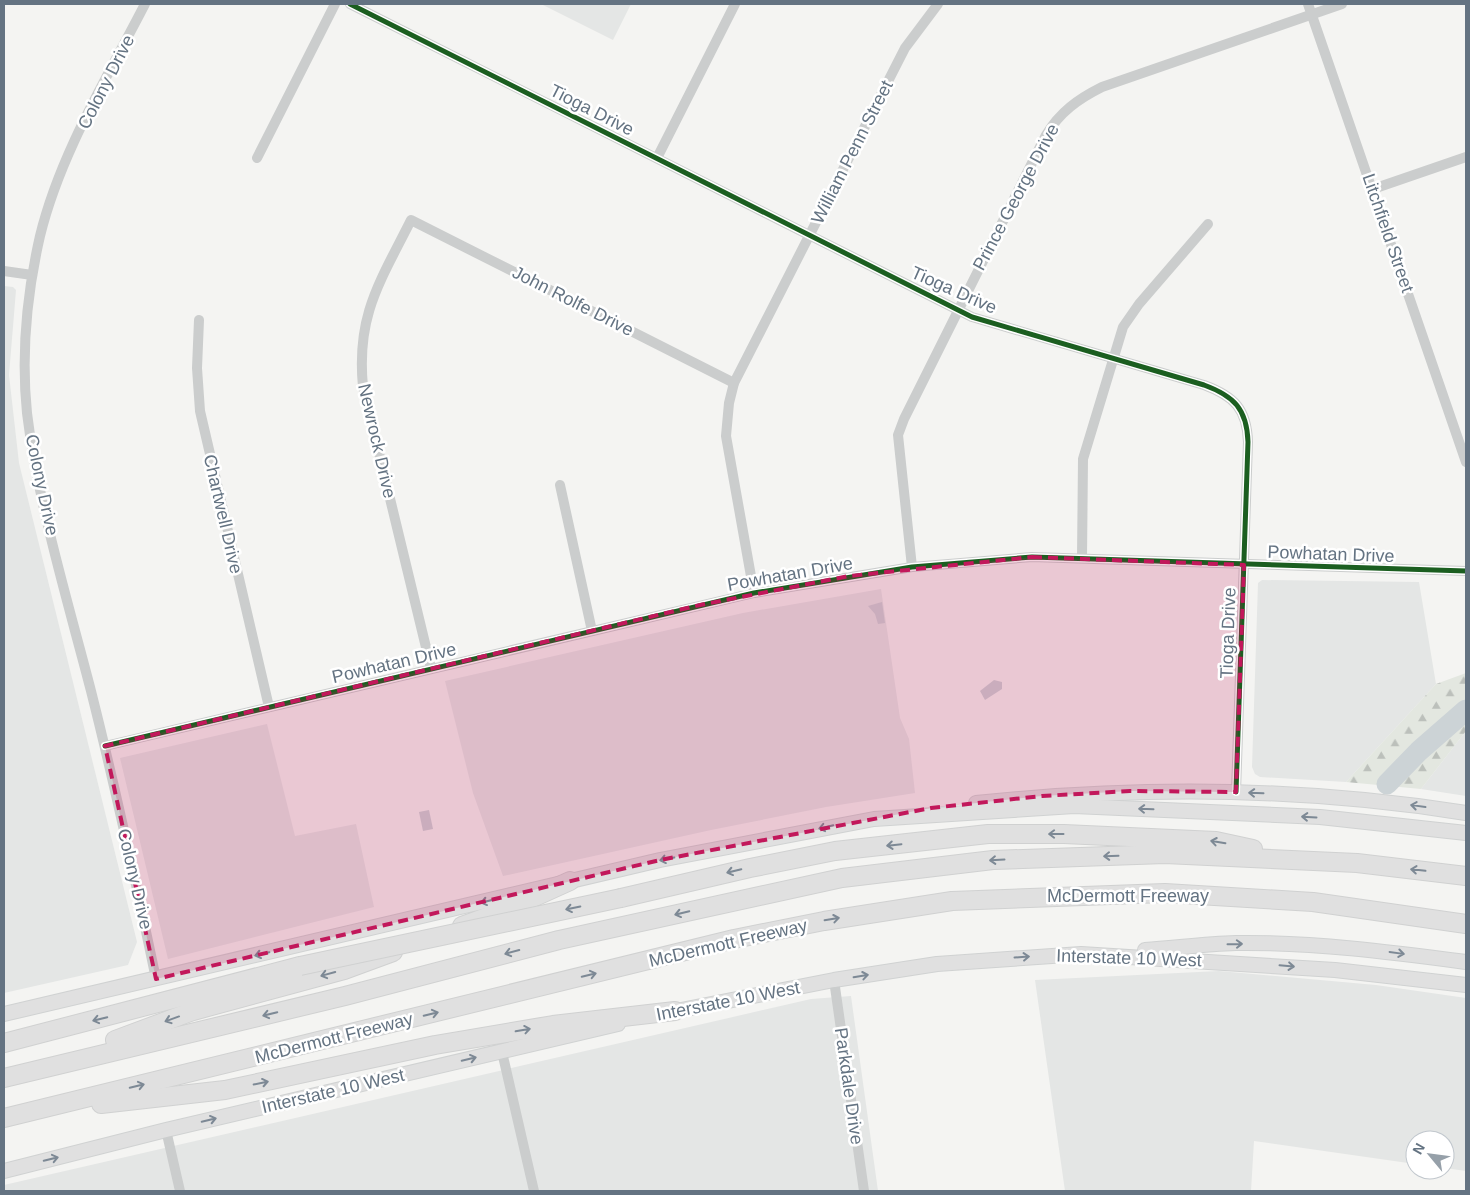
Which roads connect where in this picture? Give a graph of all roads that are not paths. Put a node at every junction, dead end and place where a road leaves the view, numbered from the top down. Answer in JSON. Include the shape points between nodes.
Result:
{"nodes":[{"id":1,"x":145,"y":4,"type":"edge"},
{"id":2,"x":335,"y":4,"type":"edge"},
{"id":3,"x":350,"y":4,"type":"edge"},
{"id":4,"x":735,"y":4,"type":"edge"},
{"id":5,"x":938,"y":4,"type":"edge"},
{"id":6,"x":1308,"y":4,"type":"edge"},
{"id":7,"x":1342,"y":4,"type":"edge"},
{"id":8,"x":1312,"y":15,"type":"junction"},
{"id":9,"x":1466,"y":157,"type":"edge"},
{"id":10,"x":257,"y":158,"type":"dead end"},
{"id":11,"x":657,"y":158,"type":"junction"},
{"id":12,"x":1373,"y":189,"type":"junction"},
{"id":13,"x":411,"y":220,"type":"joint"},
{"id":14,"x":1208,"y":224,"type":"dead end"},
{"id":15,"x":811,"y":235,"type":"junction"},
{"id":16,"x":4,"y":271,"type":"edge"},
{"id":17,"x":32,"y":276,"type":"junction"},
{"id":18,"x":958,"y":310,"type":"junction"},
{"id":19,"x":199,"y":320,"type":"dead end"},
{"id":20,"x":1112,"y":359,"type":"junction"},
{"id":21,"x":734,"y":383,"type":"junction"},
{"id":22,"x":1466,"y":462,"type":"edge"},
{"id":23,"x":560,"y":485,"type":"dead end"},
{"id":24,"x":1082,"y":558,"type":"junction"},
{"id":25,"x":1244,"y":565,"type":"junction"},
{"id":26,"x":912,"y":567,"type":"junction"},
{"id":27,"x":1466,"y":571,"type":"edge"},
{"id":28,"x":754,"y":593,"type":"junction"},
{"id":29,"x":592,"y":631,"type":"junction"},
{"id":30,"x":431,"y":668,"type":"junction"},
{"id":31,"x":269,"y":707,"type":"junction"},
{"id":32,"x":105,"y":746,"type":"junction"},
{"id":33,"x":1236,"y":792,"type":"junction"},
{"id":34,"x":1466,"y":813,"type":"edge"},
{"id":35,"x":874,"y":819,"type":"junction"},
{"id":36,"x":1466,"y":833,"type":"edge"},
{"id":37,"x":1300,"y":860,"type":"junction"},
{"id":38,"x":1466,"y":876,"type":"edge"},
{"id":39,"x":570,"y":881,"type":"junction"},
{"id":40,"x":1466,"y":924,"type":"edge"},
{"id":41,"x":1082,"y":954,"type":"junction"},
{"id":42,"x":1466,"y":962,"type":"edge"},
{"id":43,"x":156,"y":979,"type":"junction"},
{"id":44,"x":834,"y":980,"type":"junction"},
{"id":45,"x":1466,"y":985,"type":"edge"},
{"id":46,"x":675,"y":1011,"type":"junction"},
{"id":47,"x":4,"y":1014,"type":"edge"},
{"id":48,"x":4,"y":1043,"type":"edge"},
{"id":49,"x":502,"y":1052,"type":"junction"},
{"id":50,"x":28,"y":1072,"type":"junction"},
{"id":51,"x":4,"y":1078,"type":"edge"},
{"id":52,"x":39,"y":1109,"type":"junction"},
{"id":53,"x":4,"y":1118,"type":"edge"},
{"id":54,"x":166,"y":1130,"type":"junction"},
{"id":55,"x":4,"y":1171,"type":"edge"},
{"id":56,"x":180,"y":1191,"type":"edge"},
{"id":57,"x":534,"y":1191,"type":"edge"},
{"id":58,"x":864,"y":1191,"type":"edge"}],
"edges":[{"from":1,"to":17,"type":"street","name":"Colony Drive","via":[[63,169],[50,204]]},
{"from":2,"to":10,"type":"street"},
{"from":3,"to":11,"type":"street","name":"Tioga Drive"},
{"from":4,"to":11,"type":"street"},
{"from":5,"to":15,"type":"street","name":"William Penn Street","via":[[905,48]]},
{"from":6,"to":8,"type":"street","name":"Litchfield Street"},
{"from":7,"to":8,"type":"street","name":"Prince George Drive"},
{"from":8,"to":12,"type":"street","name":"Litchfield Street"},
{"from":8,"to":18,"type":"street","name":"Prince George Drive","via":[[1102,87],[1083,96],[1066,110],[1046,135]]},
{"from":9,"to":12,"type":"street"},
{"from":11,"to":15,"type":"street","name":"Tioga Drive"},
{"from":12,"to":22,"type":"street","name":"Litchfield Street"},
{"from":13,"to":21,"type":"street","name":"John Rolfe Drive"},
{"from":13,"to":30,"type":"street","name":"Newrock Drive","via":[[368,310],[361,368]]},
{"from":14,"to":20,"type":"street","via":[[1130,314]]},
{"from":15,"to":18,"type":"street","name":"Tioga Drive"},
{"from":15,"to":21,"type":"street","name":"William Penn Street"},
{"from":16,"to":17,"type":"street"},
{"from":17,"to":32,"type":"street","name":"Colony Drive","via":[[25,366],[32,450]]},
{"from":18,"to":20,"type":"street","name":"Tioga Drive"},
{"from":18,"to":26,"type":"street","name":"Prince George Drive","via":[[898,435]]},
{"from":19,"to":31,"type":"street","name":"Chartwell Drive","via":[[197,368],[200,411]]},
{"from":20,"to":24,"type":"street","via":[[1083,459]]},
{"from":20,"to":25,"type":"street","name":"Tioga Drive","via":[[1215,389],[1241,410],[1248,442]]},
{"from":21,"to":28,"type":"street","name":"William Penn Street","via":[[726,436]]},
{"from":23,"to":29,"type":"street"},
{"from":24,"to":25,"type":"street","name":"Powhatan Drive"},
{"from":24,"to":26,"type":"street","name":"Powhatan Drive","via":[[1032,557]]},
{"from":25,"to":27,"type":"street","name":"Powhatan Drive"},
{"from":25,"to":33,"type":"street","name":"Tioga Drive"},
{"from":26,"to":28,"type":"street","name":"Powhatan Drive"},
{"from":28,"to":29,"type":"street","name":"Powhatan Drive"},
{"from":29,"to":30,"type":"street","name":"Powhatan Drive"},
{"from":30,"to":31,"type":"street","name":"Powhatan Drive"},
{"from":31,"to":32,"type":"street","name":"Powhatan Drive"},
{"from":32,"to":43,"type":"street","name":"Colony Drive"},
{"from":34,"to":33,"type":"main road","one_way":true,"via":[[1338,798]]},
{"from":33,"to":35,"type":"main road","via":[[1130,791],[1042,796],[931,808]]},
{"from":36,"to":35,"type":"main road","one_way":true,"via":[[1320,817],[1074,806]]},
{"from":35,"to":39,"type":"main road","one_way":true,"via":[[660,860]]},
{"from":38,"to":37,"type":"highway","one_way":true},
{"from":37,"to":48,"type":"highway","one_way":true,"bridge":true,"via":[[1216,841],[1064,834],[988,834],[835,851],[300,966]]},
{"from":37,"to":50,"type":"highway","one_way":true,"via":[[1165,854],[993,860],[842,878],[559,940]]},
{"from":39,"to":43,"type":"main road","one_way":true},
{"from":39,"to":50,"type":"highway","one_way":true,"via":[[506,910],[344,970],[193,1012]]},
{"from":52,"to":40,"type":"highway","name":"McDermott Freeway","one_way":true,"via":[[734,939],[952,901],[1165,893],[1313,902]]},
{"from":41,"to":42,"type":"main road","one_way":true,"via":[[1234,943],[1299,944]]},
{"from":44,"to":41,"type":"main road","name":"Interstate 10 West","one_way":true,"via":[[937,964]]},
{"from":41,"to":45,"type":"main road","name":"Interstate 10 West","one_way":true,"via":[[1306,967]]},
{"from":43,"to":47,"type":"main road"},
{"from":44,"to":46,"type":"main road","name":"Interstate 10 West"},
{"from":44,"to":58,"type":"street","name":"Parkdale Drive"},
{"from":46,"to":49,"type":"main road","name":"Interstate 10 West"},
{"from":52,"to":46,"type":"highway","one_way":true,"via":[[225,1090],[444,1044],[553,1025]]},
{"from":54,"to":49,"type":"main road","name":"Interstate 10 West","one_way":true},
{"from":49,"to":57,"type":"street"},
{"from":50,"to":51,"type":"highway"},
{"from":52,"to":53,"type":"highway","name":"McDermott Freeway"},
{"from":55,"to":54,"type":"main road","name":"Interstate 10 West","one_way":true},
{"from":54,"to":56,"type":"street"}]}
